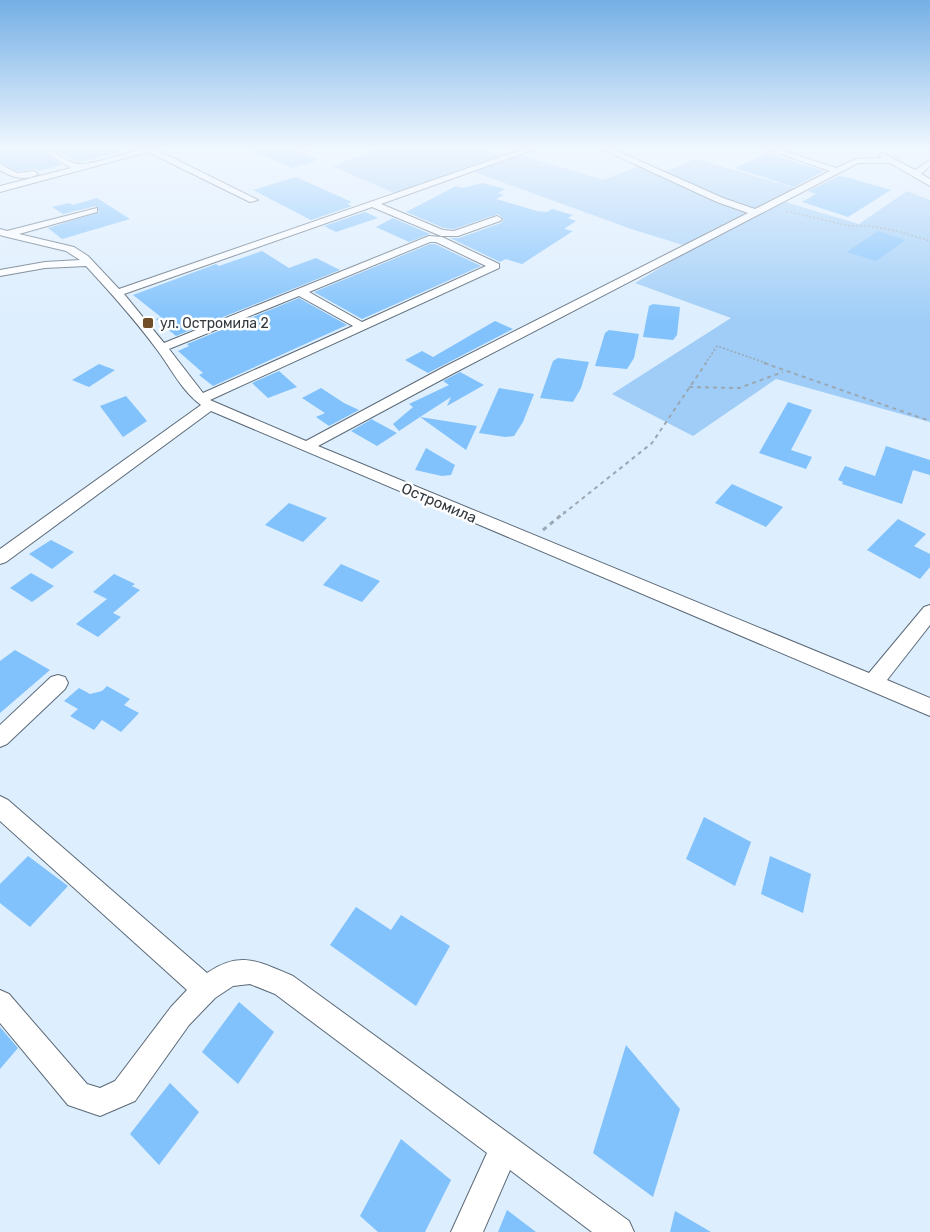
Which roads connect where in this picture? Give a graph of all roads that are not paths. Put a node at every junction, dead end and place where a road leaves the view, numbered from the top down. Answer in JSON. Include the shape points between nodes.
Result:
{"nodes":[{"id":1,"x":365,"y":206,"type":"edge"},
{"id":2,"x":378,"y":206,"type":"edge"},
{"id":3,"x":739,"y":206,"type":"edge"},
{"id":4,"x":770,"y":206,"type":"edge"},
{"id":5,"x":94,"y":210,"type":"dead end"},
{"id":6,"x":758,"y":213,"type":"junction"},
{"id":7,"x":498,"y":219,"type":"dead end"},
{"id":8,"x":3,"y":233,"type":"edge"},
{"id":9,"x":88,"y":263,"type":"junction"},
{"id":10,"x":0,"y":273,"type":"edge"},
{"id":11,"x":299,"y":291,"type":"junction"},
{"id":12,"x":117,"y":293,"type":"junction"},
{"id":13,"x":361,"y":326,"type":"junction"},
{"id":14,"x":162,"y":348,"type":"junction"},
{"id":15,"x":205,"y":402,"type":"junction"},
{"id":16,"x":306,"y":447,"type":"junction"},
{"id":17,"x":0,"y":558,"type":"edge"},
{"id":18,"x":930,"y":612,"type":"edge"},
{"id":19,"x":58,"y":683,"type":"dead end"},
{"id":20,"x":873,"y":683,"type":"junction"},
{"id":21,"x":930,"y":707,"type":"edge"},
{"id":22,"x":0,"y":738,"type":"edge"},
{"id":23,"x":0,"y":807,"type":"edge"},
{"id":24,"x":206,"y":989,"type":"junction"},
{"id":25,"x":0,"y":1004,"type":"edge"},
{"id":26,"x":505,"y":1148,"type":"junction"},
{"id":27,"x":467,"y":1232,"type":"edge"},
{"id":28,"x":618,"y":1232,"type":"edge"}],
"edges":[{"from":1,"to":12,"type":"street"},
{"from":2,"to":7,"type":"street","via":[[447,234]]},
{"from":3,"to":6,"type":"street"},
{"from":4,"to":6,"type":"street"},
{"from":5,"to":8,"type":"street"},
{"from":6,"to":16,"type":"street"},
{"from":8,"to":9,"type":"street","name":"Остромила","via":[[70,249]]},
{"from":9,"to":10,"type":"street"},
{"from":9,"to":12,"type":"street","name":"Остромила"},
{"from":11,"to":13,"type":"street"},
{"from":11,"to":13,"type":"street","via":[[429,239],[438,239],[495,266]]},
{"from":11,"to":14,"type":"street"},
{"from":12,"to":14,"type":"street","name":"Остромила"},
{"from":13,"to":15,"type":"street"},
{"from":14,"to":15,"type":"street","name":"Остромила","via":[[190,388]]},
{"from":15,"to":16,"type":"street","name":"Остромила"},
{"from":15,"to":17,"type":"street"},
{"from":16,"to":20,"type":"street","name":"Остромила"},
{"from":18,"to":20,"type":"street"},
{"from":19,"to":22,"type":"street"},
{"from":20,"to":21,"type":"street","name":"Остромила"},
{"from":23,"to":24,"type":"street"},
{"from":24,"to":25,"type":"street","via":[[180,1016],[125,1091],[100,1102],[78,1095]]},
{"from":24,"to":26,"type":"street","via":[[228,974],[250,971],[284,985]]},
{"from":26,"to":27,"type":"street"},
{"from":26,"to":28,"type":"street"}]}
